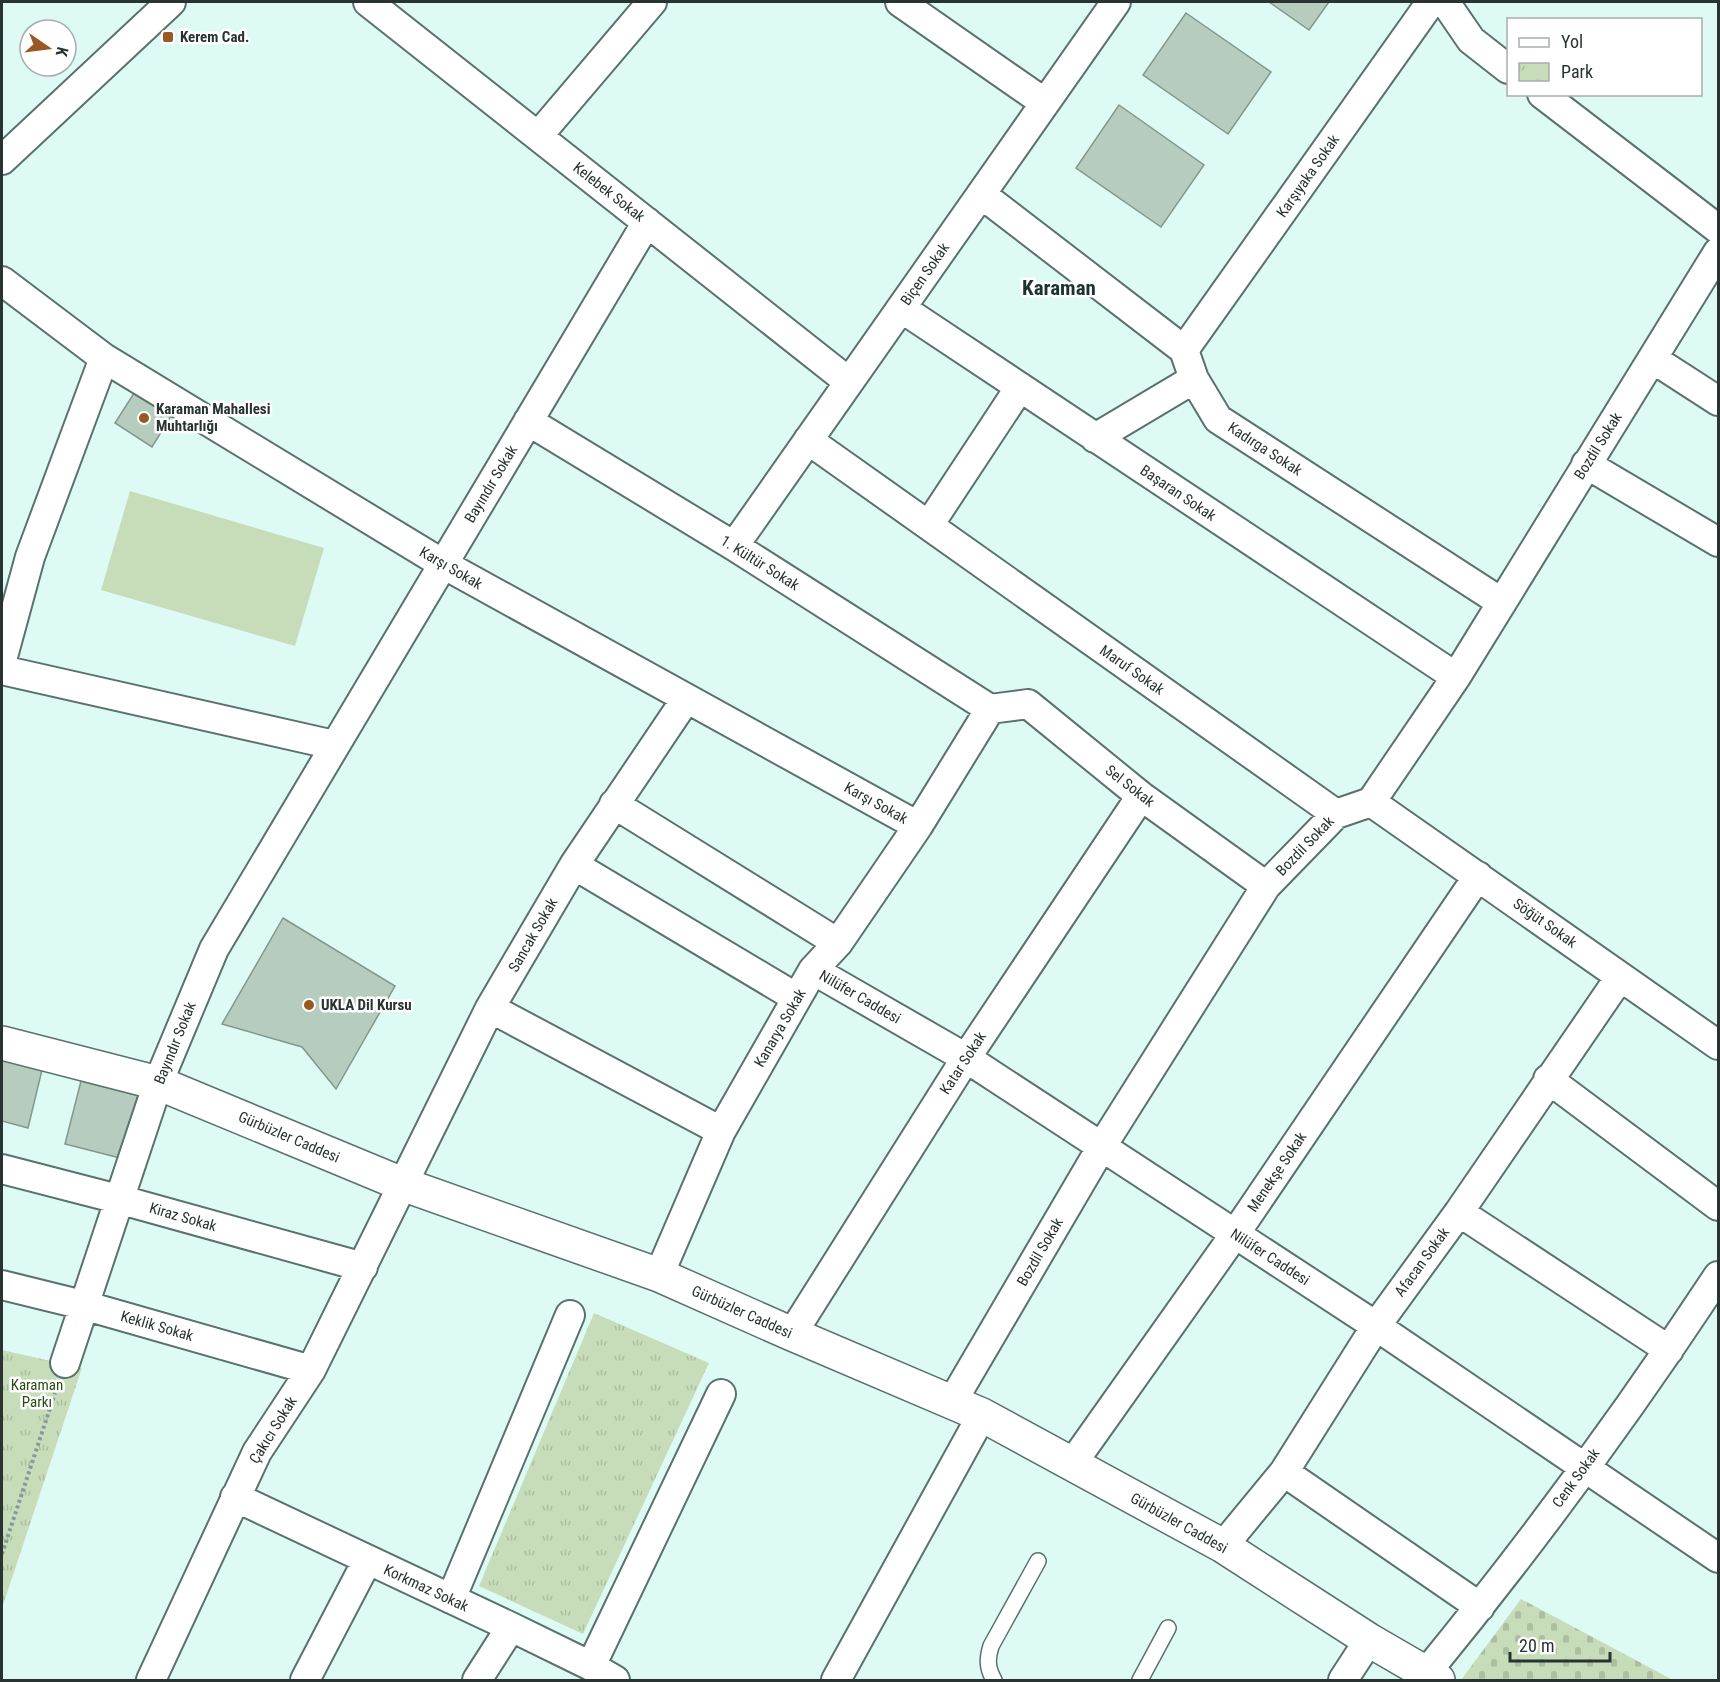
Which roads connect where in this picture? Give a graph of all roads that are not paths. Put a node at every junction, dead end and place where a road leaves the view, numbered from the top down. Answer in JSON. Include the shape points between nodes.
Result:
{"nodes":[{"id":1,"x":171,"y":2,"type":"edge"},
{"id":2,"x":368,"y":2,"type":"edge"},
{"id":3,"x":652,"y":2,"type":"edge"},
{"id":4,"x":900,"y":2,"type":"edge"},
{"id":5,"x":1116,"y":2,"type":"edge"},
{"id":6,"x":1431,"y":2,"type":"edge"},
{"id":7,"x":1445,"y":2,"type":"edge"},
{"id":8,"x":1507,"y":67,"type":"edge"},
{"id":9,"x":1545,"y":96,"type":"edge"},
{"id":10,"x":1045,"y":103,"type":"junction"},
{"id":11,"x":538,"y":136,"type":"junction"},
{"id":12,"x":2,"y":160,"type":"edge"},
{"id":13,"x":981,"y":194,"type":"junction"},
{"id":14,"x":647,"y":222,"type":"junction"},
{"id":15,"x":1719,"y":229,"type":"edge"},
{"id":16,"x":1719,"y":252,"type":"edge"},
{"id":17,"x":2,"y":281,"type":"edge"},
{"id":18,"x":901,"y":308,"type":"junction"},
{"id":19,"x":1184,"y":350,"type":"junction"},
{"id":20,"x":104,"y":358,"type":"junction"},
{"id":21,"x":1653,"y":359,"type":"junction"},
{"id":22,"x":1194,"y":379,"type":"junction"},
{"id":23,"x":849,"y":382,"type":"junction"},
{"id":24,"x":1020,"y":387,"type":"junction"},
{"id":25,"x":1719,"y":401,"type":"edge"},
{"id":26,"x":528,"y":421,"type":"junction"},
{"id":27,"x":1095,"y":438,"type":"junction"},
{"id":28,"x":808,"y":440,"type":"junction"},
{"id":29,"x":1586,"y":464,"type":"junction"},
{"id":30,"x":929,"y":525,"type":"junction"},
{"id":31,"x":1719,"y":542,"type":"edge"},
{"id":32,"x":734,"y":546,"type":"junction"},
{"id":33,"x":443,"y":564,"type":"junction"},
{"id":34,"x":1501,"y":602,"type":"junction"},
{"id":35,"x":2,"y":660,"type":"edge"},
{"id":36,"x":2,"y":670,"type":"edge"},
{"id":37,"x":1456,"y":677,"type":"junction"},
{"id":38,"x":686,"y":699,"type":"junction"},
{"id":39,"x":990,"y":709,"type":"junction"},
{"id":40,"x":334,"y":745,"type":"junction"},
{"id":41,"x":1141,"y":796,"type":"junction"},
{"id":42,"x":1371,"y":802,"type":"junction"},
{"id":43,"x":614,"y":804,"type":"junction"},
{"id":44,"x":1336,"y":814,"type":"junction"},
{"id":45,"x":918,"y":826,"type":"junction"},
{"id":46,"x":574,"y":865,"type":"junction"},
{"id":47,"x":1478,"y":876,"type":"junction"},
{"id":48,"x":1266,"y":886,"type":"junction"},
{"id":49,"x":838,"y":943,"type":"junction"},
{"id":50,"x":813,"y":969,"type":"junction"},
{"id":51,"x":1620,"y":976,"type":"junction"},
{"id":52,"x":797,"y":998,"type":"junction"},
{"id":53,"x":490,"y":1008,"type":"junction"},
{"id":54,"x":2,"y":1043,"type":"edge"},
{"id":55,"x":1719,"y":1045,"type":"edge"},
{"id":56,"x":966,"y":1058,"type":"junction"},
{"id":57,"x":1548,"y":1079,"type":"junction"},
{"id":58,"x":158,"y":1083,"type":"junction"},
{"id":59,"x":721,"y":1131,"type":"junction"},
{"id":60,"x":1102,"y":1146,"type":"junction"},
{"id":61,"x":2,"y":1169,"type":"edge"},
{"id":62,"x":402,"y":1184,"type":"junction"},
{"id":63,"x":118,"y":1199,"type":"junction"},
{"id":64,"x":1719,"y":1206,"type":"edge"},
{"id":65,"x":1459,"y":1212,"type":"junction"},
{"id":66,"x":1235,"y":1234,"type":"junction"},
{"id":67,"x":363,"y":1267,"type":"junction"},
{"id":68,"x":659,"y":1275,"type":"junction"},
{"id":69,"x":1719,"y":1276,"type":"edge"},
{"id":70,"x":2,"y":1285,"type":"edge"},
{"id":71,"x":83,"y":1305,"type":"junction"},
{"id":72,"x":570,"y":1315,"type":"dead end"},
{"id":73,"x":1376,"y":1326,"type":"junction"},
{"id":74,"x":792,"y":1334,"type":"junction"},
{"id":75,"x":1669,"y":1350,"type":"junction"},
{"id":76,"x":65,"y":1364,"type":"road end"},
{"id":77,"x":311,"y":1370,"type":"junction"},
{"id":78,"x":721,"y":1394,"type":"dead end"},
{"id":79,"x":952,"y":1402,"type":"junction"},
{"id":80,"x":982,"y":1415,"type":"junction"},
{"id":81,"x":1072,"y":1464,"type":"junction"},
{"id":82,"x":1585,"y":1466,"type":"junction"},
{"id":83,"x":1284,"y":1472,"type":"junction"},
{"id":84,"x":235,"y":1497,"type":"junction"},
{"id":85,"x":1223,"y":1546,"type":"junction"},
{"id":86,"x":1718,"y":1557,"type":"edge"},
{"id":87,"x":367,"y":1561,"type":"junction"},
{"id":88,"x":1038,"y":1561,"type":"dead end"},
{"id":89,"x":451,"y":1599,"type":"junction"},
{"id":90,"x":1480,"y":1607,"type":"junction"},
{"id":91,"x":511,"y":1627,"type":"junction"},
{"id":92,"x":1168,"y":1628,"type":"dead end"},
{"id":93,"x":1369,"y":1640,"type":"junction"},
{"id":94,"x":591,"y":1666,"type":"junction"},
{"id":95,"x":1432,"y":1677,"type":"edge"},
{"id":96,"x":151,"y":1680,"type":"edge"},
{"id":97,"x":304,"y":1680,"type":"edge"},
{"id":98,"x":477,"y":1680,"type":"edge"},
{"id":99,"x":615,"y":1680,"type":"edge"},
{"id":100,"x":836,"y":1680,"type":"edge"},
{"id":101,"x":994,"y":1680,"type":"edge"},
{"id":102,"x":1140,"y":1680,"type":"edge"},
{"id":103,"x":1342,"y":1680,"type":"edge"}],
"edges":[{"from":1,"to":12,"type":"street"},
{"from":2,"to":11,"type":"street","name":"Kelebek Sokak"},
{"from":3,"to":11,"type":"street"},
{"from":4,"to":10,"type":"street"},
{"from":5,"to":10,"type":"street","name":"Biçen Sokak"},
{"from":6,"to":19,"type":"street","name":"Karşıyaka Sokak"},
{"from":7,"to":8,"type":"street","via":[[1471,40]]},
{"from":9,"to":15,"type":"street"},
{"from":10,"to":13,"type":"street","name":"Biçen Sokak"},
{"from":11,"to":14,"type":"street","name":"Kelebek Sokak"},
{"from":13,"to":18,"type":"street","name":"Biçen Sokak"},
{"from":13,"to":19,"type":"street"},
{"from":14,"to":23,"type":"street","name":"Kelebek Sokak"},
{"from":14,"to":26,"type":"street","name":"Bayındır Sokak"},
{"from":16,"to":21,"type":"street","name":"Bozdil Sokak"},
{"from":17,"to":20,"type":"street","name":"Karşı Sokak"},
{"from":18,"to":23,"type":"street","name":"Biçen Sokak"},
{"from":18,"to":24,"type":"street","name":"Başaran Sokak"},
{"from":19,"to":22,"type":"street","name":"Kadırga Sokak"},
{"from":20,"to":33,"type":"street","name":"Karşı Sokak"},
{"from":20,"to":35,"type":"street","via":[[30,557]]},
{"from":21,"to":25,"type":"street"},
{"from":21,"to":29,"type":"street","name":"Bozdil Sokak"},
{"from":22,"to":27,"type":"street"},
{"from":22,"to":34,"type":"street","name":"Kadırga Sokak","via":[[1218,419]]},
{"from":23,"to":28,"type":"street","name":"Biçen Sokak"},
{"from":24,"to":27,"type":"street","name":"Başaran Sokak"},
{"from":24,"to":30,"type":"street"},
{"from":26,"to":32,"type":"street","name":"1. Kültür Sokak"},
{"from":26,"to":33,"type":"street","name":"Bayındır Sokak"},
{"from":27,"to":37,"type":"street","name":"Başaran Sokak"},
{"from":28,"to":30,"type":"street","name":"Maruf Sokak"},
{"from":28,"to":32,"type":"street","name":"Biçen Sokak"},
{"from":29,"to":31,"type":"street"},
{"from":29,"to":34,"type":"street","name":"Bozdil Sokak"},
{"from":30,"to":44,"type":"street","name":"Maruf Sokak"},
{"from":32,"to":39,"type":"street","name":"1. Kültür Sokak"},
{"from":33,"to":38,"type":"street","name":"Karşı Sokak"},
{"from":33,"to":40,"type":"street","name":"Bayındır Sokak"},
{"from":34,"to":37,"type":"street","name":"Bozdil Sokak"},
{"from":36,"to":40,"type":"street"},
{"from":37,"to":42,"type":"street","name":"Bozdil Sokak"},
{"from":38,"to":43,"type":"street","name":"Sancak Sokak"},
{"from":38,"to":45,"type":"street","name":"Karşı Sokak"},
{"from":39,"to":41,"type":"street","name":"Sel Sokak","via":[[1028,704]]},
{"from":39,"to":45,"type":"street","name":"Kanarya Sokak"},
{"from":40,"to":58,"type":"street","name":"Bayındır Sokak","via":[[214,949]]},
{"from":41,"to":48,"type":"street","name":"Sel Sokak"},
{"from":41,"to":56,"type":"street","name":"Katar Sokak"},
{"from":42,"to":44,"type":"street","name":"Bozdil Sokak"},
{"from":42,"to":47,"type":"street","name":"Söğüt Sokak"},
{"from":43,"to":46,"type":"street","name":"Sancak Sokak"},
{"from":43,"to":49,"type":"street"},
{"from":44,"to":48,"type":"street","name":"Bozdil Sokak"},
{"from":45,"to":49,"type":"street","name":"Kanarya Sokak"},
{"from":46,"to":52,"type":"street"},
{"from":46,"to":53,"type":"street","name":"Sancak Sokak"},
{"from":47,"to":51,"type":"street","name":"Söğüt Sokak"},
{"from":47,"to":66,"type":"street","name":"Menekşe Sokak"},
{"from":48,"to":60,"type":"street","name":"Bozdil Sokak"},
{"from":49,"to":50,"type":"street","name":"Kanarya Sokak"},
{"from":50,"to":52,"type":"street","name":"Kanarya Sokak"},
{"from":50,"to":56,"type":"street","name":"Nilüfer Caddesi"},
{"from":51,"to":55,"type":"street","name":"Söğüt Sokak"},
{"from":51,"to":57,"type":"street","name":"Afacan Sokak"},
{"from":52,"to":59,"type":"street","name":"Kanarya Sokak"},
{"from":53,"to":59,"type":"street"},
{"from":53,"to":62,"type":"street","name":"Sancak Sokak"},
{"from":54,"to":58,"type":"street","name":"Gürbüzler Caddesi"},
{"from":56,"to":60,"type":"street","name":"Nilüfer Caddesi"},
{"from":56,"to":74,"type":"street","name":"Katar Sokak"},
{"from":57,"to":64,"type":"street"},
{"from":57,"to":65,"type":"street","name":"Afacan Sokak"},
{"from":58,"to":62,"type":"street","name":"Gürbüzler Caddesi"},
{"from":58,"to":63,"type":"street","name":"Bayındır Sokak"},
{"from":59,"to":68,"type":"street","name":"Kanarya Sokak"},
{"from":60,"to":66,"type":"street","name":"Nilüfer Caddesi"},
{"from":60,"to":79,"type":"street","name":"Bozdil Sokak"},
{"from":61,"to":63,"type":"street","name":"Kiraz Sokak"},
{"from":62,"to":67,"type":"street","name":"Çakıcı Sokak"},
{"from":62,"to":68,"type":"street","name":"Gürbüzler Caddesi"},
{"from":63,"to":67,"type":"street","name":"Kiraz Sokak"},
{"from":63,"to":71,"type":"street","name":"Bayındır Sokak"},
{"from":65,"to":73,"type":"street","name":"Afacan Sokak"},
{"from":65,"to":75,"type":"street"},
{"from":66,"to":73,"type":"street","name":"Nilüfer Caddesi"},
{"from":66,"to":81,"type":"street","name":"Menekşe Sokak"},
{"from":67,"to":77,"type":"street","name":"Çakıcı Sokak"},
{"from":68,"to":74,"type":"street","name":"Gürbüzler Caddesi"},
{"from":69,"to":75,"type":"street","name":"Cenk Sokak"},
{"from":70,"to":71,"type":"street","name":"Keklik Sokak"},
{"from":71,"to":76,"type":"street","name":"Bayındır Sokak"},
{"from":71,"to":77,"type":"street","name":"Keklik Sokak"},
{"from":72,"to":89,"type":"street"},
{"from":73,"to":82,"type":"street","name":"Nilüfer Caddesi"},
{"from":73,"to":83,"type":"street","name":"Afacan Sokak"},
{"from":74,"to":79,"type":"street","name":"Gürbüzler Caddesi"},
{"from":75,"to":82,"type":"street","name":"Cenk Sokak"},
{"from":77,"to":84,"type":"street","name":"Çakıcı Sokak","via":[[257,1452]]},
{"from":78,"to":94,"type":"street"},
{"from":79,"to":80,"type":"street","name":"Gürbüzler Caddesi"},
{"from":80,"to":81,"type":"street","name":"Gürbüzler Caddesi"},
{"from":80,"to":100,"type":"street"},
{"from":81,"to":85,"type":"street","name":"Gürbüzler Caddesi"},
{"from":82,"to":86,"type":"street","name":"Nilüfer Caddesi"},
{"from":82,"to":90,"type":"street","name":"Cenk Sokak"},
{"from":83,"to":85,"type":"street","name":"Afacan Sokak"},
{"from":83,"to":90,"type":"street"},
{"from":84,"to":87,"type":"street","name":"Korkmaz Sokak"},
{"from":84,"to":96,"type":"street","name":"Çakıcı Sokak"},
{"from":85,"to":93,"type":"street","name":"Gürbüzler Caddesi"},
{"from":87,"to":89,"type":"street","name":"Korkmaz Sokak"},
{"from":87,"to":97,"type":"street"},
{"from":88,"to":101,"type":"lane","via":[[991,1646],[987,1659]]},
{"from":89,"to":91,"type":"street","name":"Korkmaz Sokak"},
{"from":90,"to":95,"type":"street","name":"Cenk Sokak"},
{"from":91,"to":94,"type":"street","name":"Korkmaz Sokak"},
{"from":91,"to":98,"type":"street"},
{"from":92,"to":102,"type":"lane"},
{"from":93,"to":95,"type":"street","name":"Gürbüzler Caddesi"},
{"from":93,"to":103,"type":"street"},
{"from":94,"to":99,"type":"street","name":"Korkmaz Sokak"}]}
